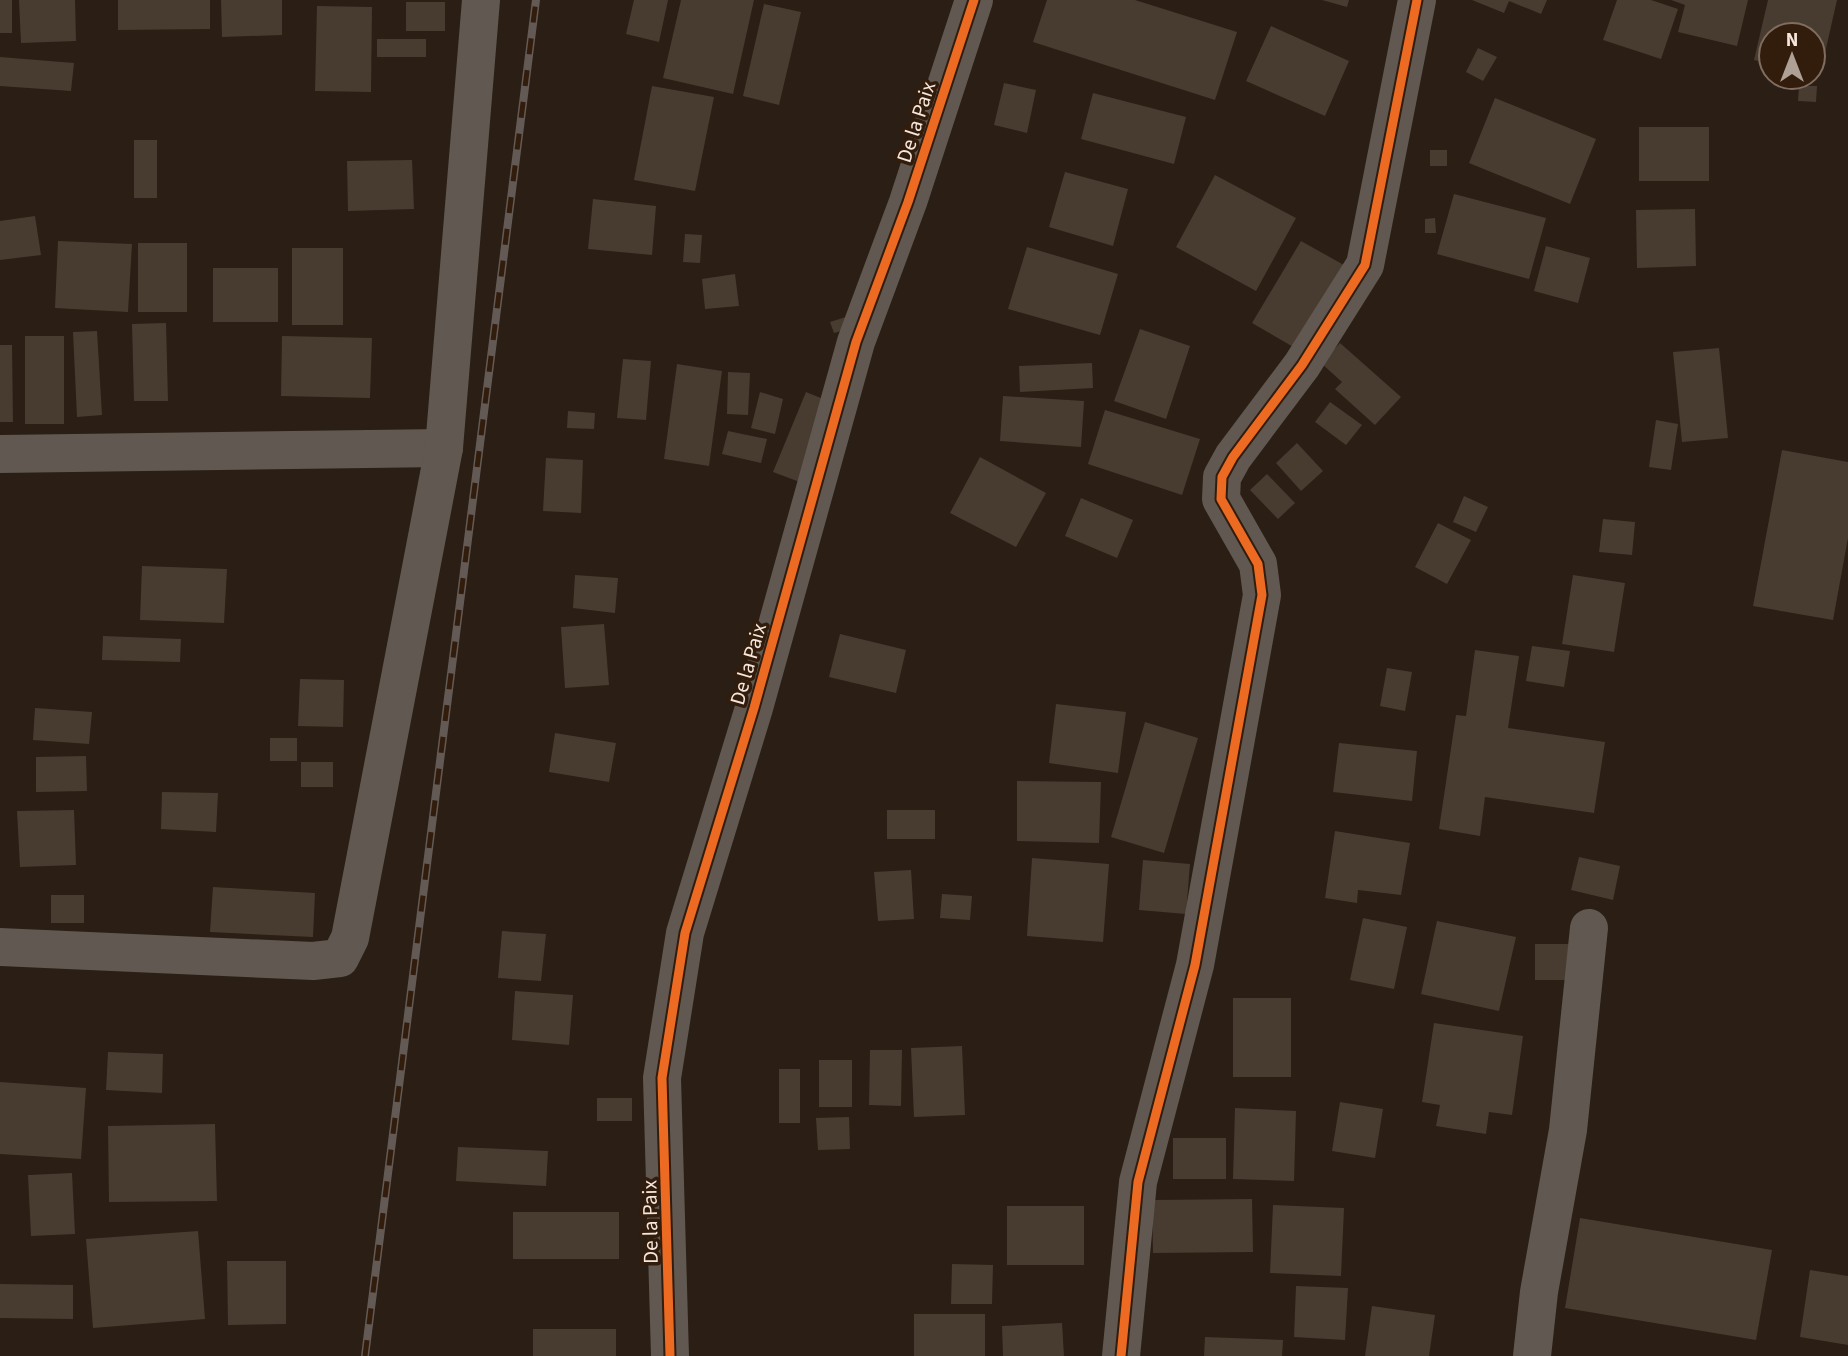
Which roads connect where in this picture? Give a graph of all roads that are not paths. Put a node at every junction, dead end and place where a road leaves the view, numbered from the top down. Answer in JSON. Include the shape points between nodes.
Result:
{"nodes":[{"id":1,"x":481,"y":0,"type":"edge"},
{"id":2,"x":974,"y":0,"type":"edge"},
{"id":3,"x":1417,"y":0,"type":"edge"},
{"id":4,"x":444,"y":448,"type":"junction"},
{"id":5,"x":0,"y":454,"type":"edge"},
{"id":6,"x":1589,"y":928,"type":"dead end"},
{"id":7,"x":0,"y":947,"type":"edge"},
{"id":8,"x":670,"y":1356,"type":"edge"},
{"id":9,"x":1121,"y":1356,"type":"edge"},
{"id":10,"x":1532,"y":1356,"type":"edge"}],
"edges":[{"from":1,"to":4,"type":"street"},
{"from":2,"to":8,"type":"street","name":"De la Paix","via":[[856,342],[754,708],[685,933],[662,1078]]},
{"from":3,"to":9,"type":"street","via":[[1365,264],[1302,365],[1222,477],[1221,499],[1258,564],[1262,595],[1195,965],[1138,1182]]},
{"from":4,"to":5,"type":"street"},
{"from":4,"to":7,"type":"street","via":[[350,938],[340,958],[313,961]]},
{"from":6,"to":10,"type":"street","via":[[1568,1130]]}]}
